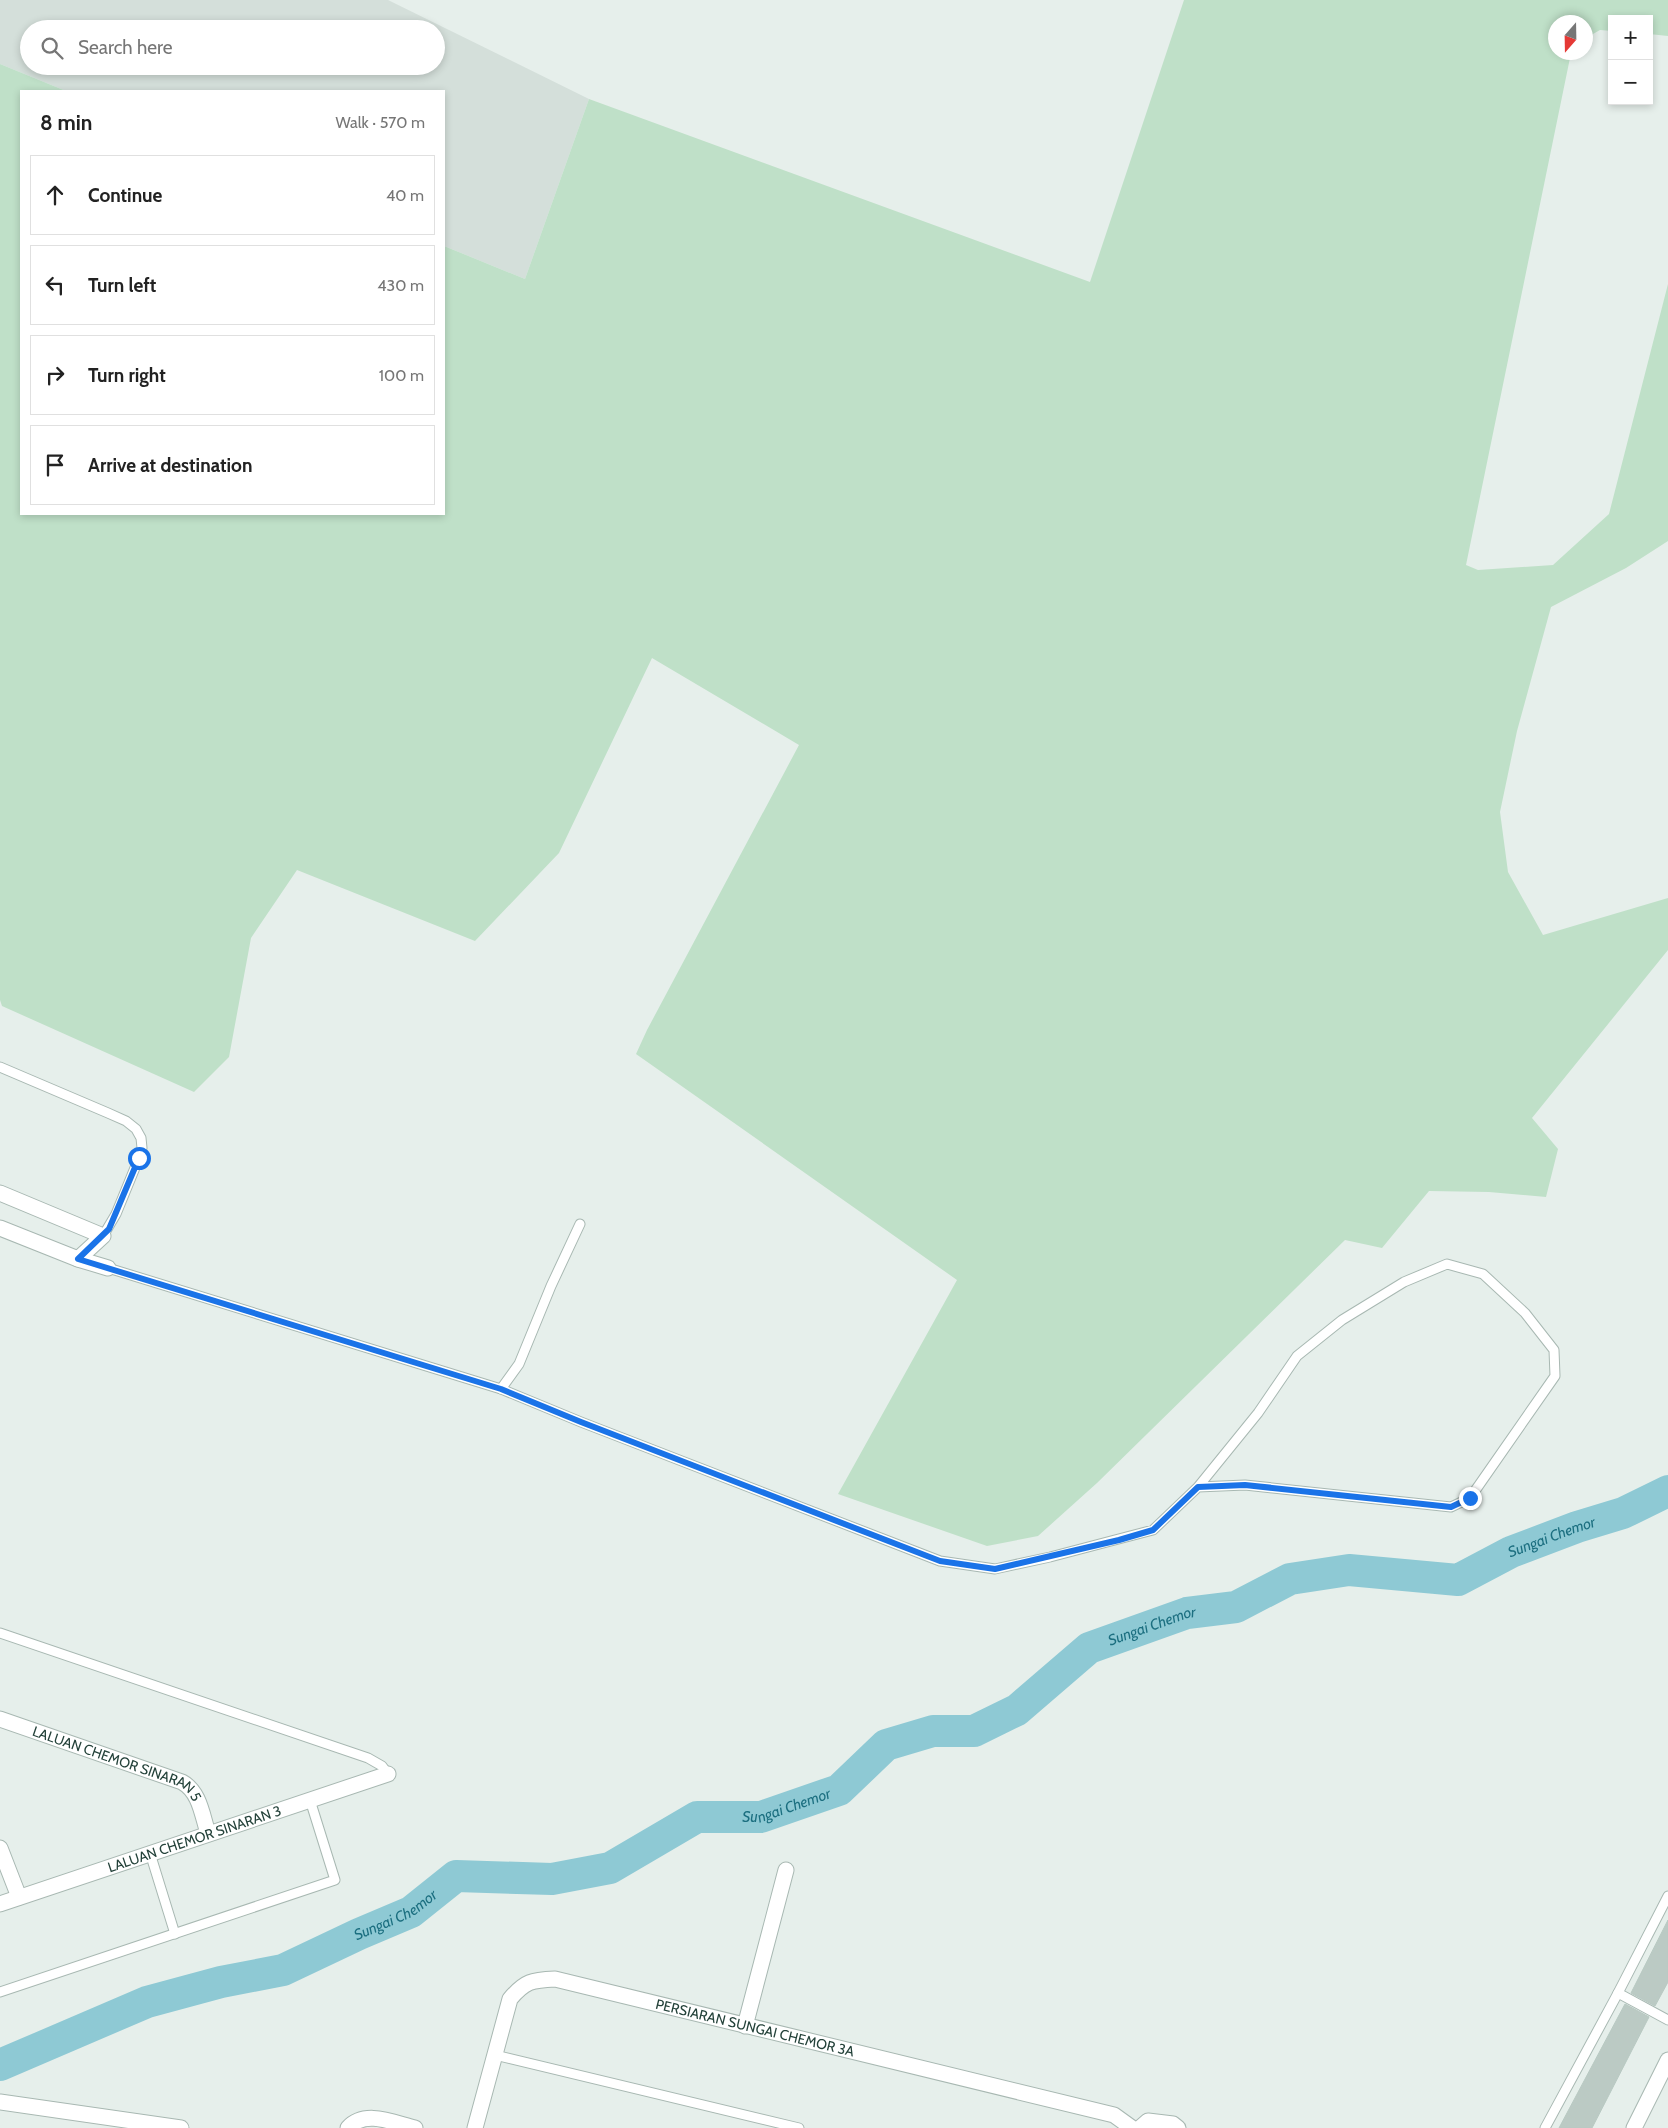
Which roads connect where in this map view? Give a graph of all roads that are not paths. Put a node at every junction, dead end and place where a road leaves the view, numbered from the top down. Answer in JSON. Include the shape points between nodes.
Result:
{"nodes":[{"id":1,"x":0,"y":1068,"type":"edge"},
{"id":2,"x":0,"y":1193,"type":"edge"},
{"id":3,"x":580,"y":1224,"type":"dead end"},
{"id":4,"x":0,"y":1228,"type":"edge"},
{"id":5,"x":103,"y":1236,"type":"junction"},
{"id":6,"x":78,"y":1259,"type":"junction"},
{"id":7,"x":108,"y":1268,"type":"joint"},
{"id":8,"x":501,"y":1389,"type":"junction"},
{"id":9,"x":1198,"y":1487,"type":"junction"},
{"id":10,"x":0,"y":1633,"type":"edge"},
{"id":11,"x":0,"y":1719,"type":"edge"},
{"id":12,"x":388,"y":1774,"type":"joint"},
{"id":13,"x":310,"y":1800,"type":"junction"},
{"id":14,"x":208,"y":1833,"type":"junction"},
{"id":15,"x":0,"y":1848,"type":"edge"},
{"id":16,"x":150,"y":1853,"type":"junction"},
{"id":17,"x":786,"y":1870,"type":"dead end"},
{"id":18,"x":1668,"y":1896,"type":"edge"},
{"id":19,"x":19,"y":1897,"type":"junction"},
{"id":20,"x":0,"y":1904,"type":"edge"},
{"id":21,"x":176,"y":1934,"type":"junction"},
{"id":22,"x":0,"y":1992,"type":"edge"},
{"id":23,"x":1618,"y":1993,"type":"junction"},
{"id":24,"x":1668,"y":2020,"type":"edge"},
{"id":25,"x":745,"y":2026,"type":"junction"},
{"id":26,"x":495,"y":2055,"type":"junction"},
{"id":27,"x":1668,"y":2060,"type":"edge"},
{"id":28,"x":0,"y":2102,"type":"edge"},
{"id":29,"x":1144,"y":2125,"type":"edge"},
{"id":30,"x":181,"y":2128,"type":"edge"},
{"id":31,"x":348,"y":2128,"type":"edge"},
{"id":32,"x":415,"y":2128,"type":"edge"},
{"id":33,"x":475,"y":2128,"type":"edge"},
{"id":34,"x":799,"y":2128,"type":"edge"},
{"id":35,"x":1132,"y":2128,"type":"edge"},
{"id":36,"x":1178,"y":2128,"type":"edge"},
{"id":37,"x":1545,"y":2128,"type":"edge"},
{"id":38,"x":1634,"y":2128,"type":"edge"}],
"edges":[{"from":1,"to":5,"type":"lane","via":[[126,1121],[136,1129],[141,1138],[139,1158],[116,1214]]},
{"from":2,"to":5,"type":"street"},
{"from":3,"to":8,"type":"lane","via":[[550,1286],[519,1364]]},
{"from":4,"to":6,"type":"street"},
{"from":5,"to":6,"type":"street"},
{"from":6,"to":7,"type":"street"},
{"from":7,"to":8,"type":"lane"},
{"from":8,"to":9,"type":"lane","via":[[949,1563],[995,1569],[1153,1530]]},
{"from":9,"to":9,"type":"lane","via":[[1258,1413],[1297,1356],[1342,1320],[1404,1282],[1447,1264],[1483,1274],[1525,1313],[1554,1350],[1555,1376],[1470,1498],[1451,1507],[1245,1485]]},
{"from":10,"to":12,"type":"lane","via":[[368,1758]]},
{"from":11,"to":14,"type":"street","name":"LALUAN CHEMOR SINARAN 5","via":[[190,1786]]},
{"from":12,"to":13,"type":"street","name":"LALUAN CHEMOR SINARAN 3"},
{"from":13,"to":14,"type":"street","name":"LALUAN CHEMOR SINARAN 3"},
{"from":13,"to":21,"type":"lane","via":[[335,1880]]},
{"from":14,"to":16,"type":"street","name":"LALUAN CHEMOR SINARAN 3"},
{"from":15,"to":19,"type":"street"},
{"from":16,"to":19,"type":"street","name":"LALUAN CHEMOR SINARAN 3"},
{"from":16,"to":21,"type":"lane"},
{"from":17,"to":25,"type":"street"},
{"from":18,"to":23,"type":"lane"},
{"from":19,"to":20,"type":"street","name":"LALUAN CHEMOR SINARAN 3"},
{"from":21,"to":22,"type":"lane"},
{"from":23,"to":24,"type":"lane"},
{"from":23,"to":37,"type":"lane"},
{"from":25,"to":26,"type":"street","name":"PERSIARAN SUNGAI CHEMOR 3A","via":[[556,1979],[533,1980],[520,1987],[510,1999]]},
{"from":25,"to":35,"type":"street","name":"PERSIARAN SUNGAI CHEMOR 3A","via":[[1114,2115]]},
{"from":26,"to":33,"type":"street","name":"PERSIARAN SUNGAI CHEMOR 3A"},
{"from":26,"to":34,"type":"lane"},
{"from":27,"to":38,"type":"street"},
{"from":28,"to":30,"type":"street"},
{"from":29,"to":36,"type":"street","via":[[1173,2124]]},
{"from":31,"to":32,"type":"street","via":[[372,2117]]}]}
